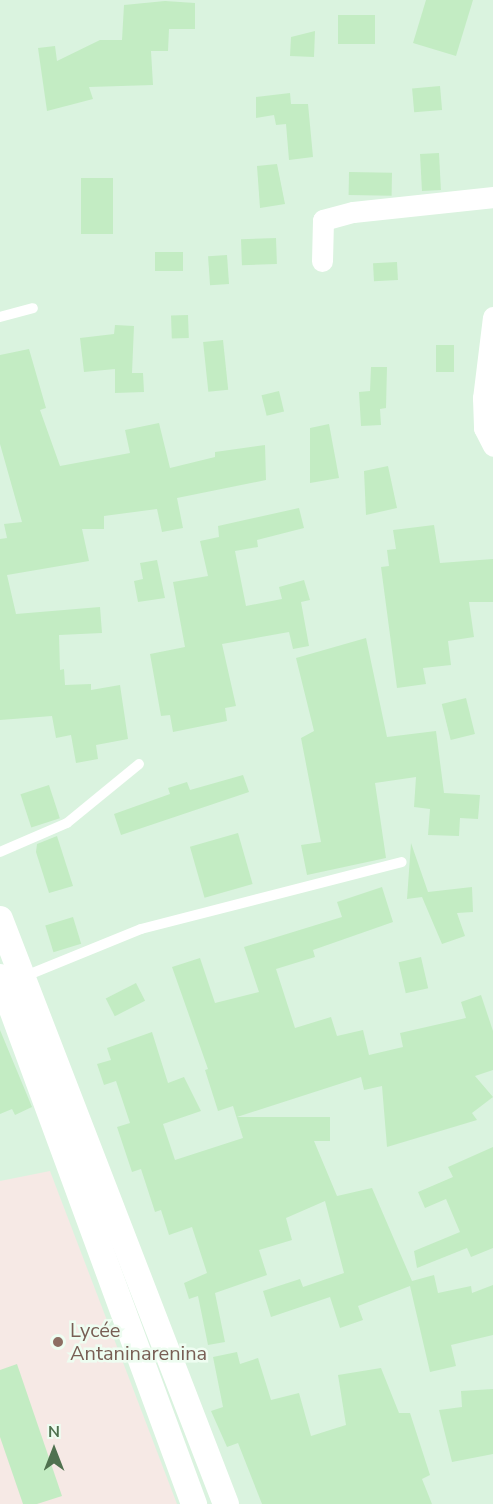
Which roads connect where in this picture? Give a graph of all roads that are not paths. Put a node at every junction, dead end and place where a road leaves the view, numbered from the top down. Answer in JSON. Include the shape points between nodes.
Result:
{"nodes":[{"id":1,"x":493,"y":197,"type":"edge"},
{"id":2,"x":322,"y":261,"type":"dead end"},
{"id":3,"x":33,"y":308,"type":"dead end"},
{"id":4,"x":0,"y":317,"type":"edge"},
{"id":5,"x":493,"y":317,"type":"edge"},
{"id":6,"x":493,"y":446,"type":"edge"},
{"id":7,"x":138,"y":764,"type":"dead end"},
{"id":8,"x":0,"y":852,"type":"edge"},
{"id":9,"x":402,"y":862,"type":"dead end"},
{"id":10,"x":0,"y":919,"type":"edge"},
{"id":11,"x":8,"y":978,"type":"edge"},
{"id":12,"x":94,"y":1198,"type":"junction"},
{"id":13,"x":194,"y":1504,"type":"edge"},
{"id":14,"x":226,"y":1504,"type":"edge"}],
"edges":[{"from":1,"to":2,"type":"street","via":[[353,212],[323,220]]},
{"from":3,"to":4,"type":"lane"},
{"from":5,"to":6,"type":"street","via":[[483,398],[484,428]]},
{"from":7,"to":8,"type":"lane","via":[[67,823]]},
{"from":9,"to":11,"type":"lane","via":[[141,929]]},
{"from":10,"to":11,"type":"street"},
{"from":11,"to":12,"type":"street"},
{"from":12,"to":13,"type":"street"},
{"from":12,"to":14,"type":"street"}]}
